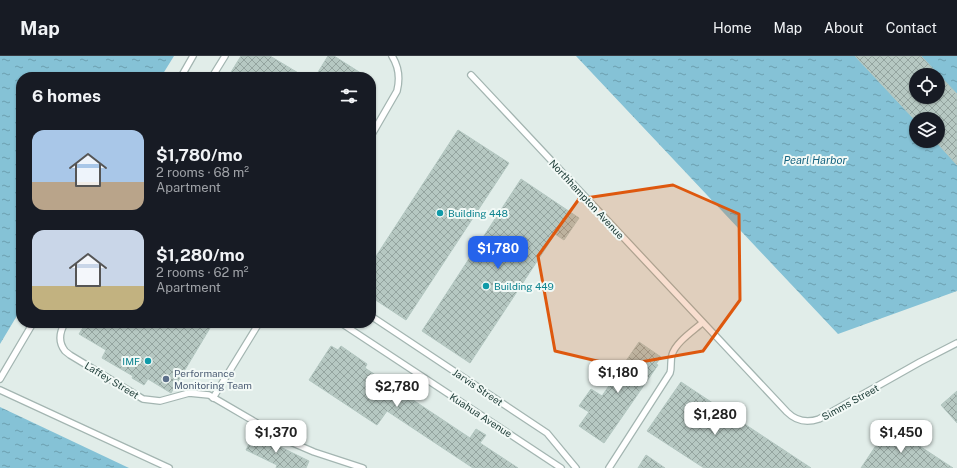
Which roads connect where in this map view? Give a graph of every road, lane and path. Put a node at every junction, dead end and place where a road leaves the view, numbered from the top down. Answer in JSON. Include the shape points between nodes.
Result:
{"nodes":[{"id":1,"x":193,"y":56,"type":"edge"},
{"id":2,"x":225,"y":56,"type":"edge"},
{"id":3,"x":392,"y":56,"type":"edge"},
{"id":4,"x":184,"y":72,"type":"edge"},
{"id":5,"x":215,"y":72,"type":"edge"},
{"id":6,"x":471,"y":75,"type":"dead end"},
{"id":7,"x":376,"y":127,"type":"edge"},
{"id":8,"x":376,"y":319,"type":"edge"},
{"id":9,"x":702,"y":323,"type":"junction"},
{"id":10,"x":30,"y":328,"type":"edge"},
{"id":11,"x":62,"y":328,"type":"edge"},
{"id":12,"x":255,"y":328,"type":"edge"},
{"id":13,"x":349,"y":328,"type":"edge"},
{"id":14,"x":957,"y":343,"type":"edge"},
{"id":15,"x":0,"y":379,"type":"edge"},
{"id":16,"x":0,"y":390,"type":"edge"},
{"id":17,"x":214,"y":398,"type":"junction"},
{"id":18,"x":169,"y":468,"type":"edge"},
{"id":19,"x":363,"y":468,"type":"edge"},
{"id":20,"x":561,"y":468,"type":"edge"},
{"id":21,"x":576,"y":468,"type":"edge"},
{"id":22,"x":609,"y":468,"type":"edge"}],
"edges":[{"from":1,"to":4,"type":"lane"},
{"from":2,"to":5,"type":"lane"},
{"from":3,"to":7,"type":"lane","via":[[398,73],[397,91]]},
{"from":6,"to":9,"type":"lane","name":"Northhampton Avenue"},
{"from":8,"to":21,"type":"lane","name":"Jarvis Street","via":[[547,433]]},
{"from":9,"to":14,"type":"lane","name":"Simms Street","via":[[787,412],[806,421],[824,417]]},
{"from":9,"to":22,"type":"lane","via":[[674,348],[670,373]]},
{"from":10,"to":15,"type":"lane"},
{"from":11,"to":17,"type":"lane","name":"Laffey Street","via":[[60,336],[65,351],[138,397],[160,401],[189,393]]},
{"from":12,"to":17,"type":"lane"},
{"from":13,"to":20,"type":"lane","name":"Kuahua Avenue"},
{"from":16,"to":18,"type":"lane"},
{"from":17,"to":19,"type":"lane","name":"Laffey Street","via":[[286,440]]}]}
